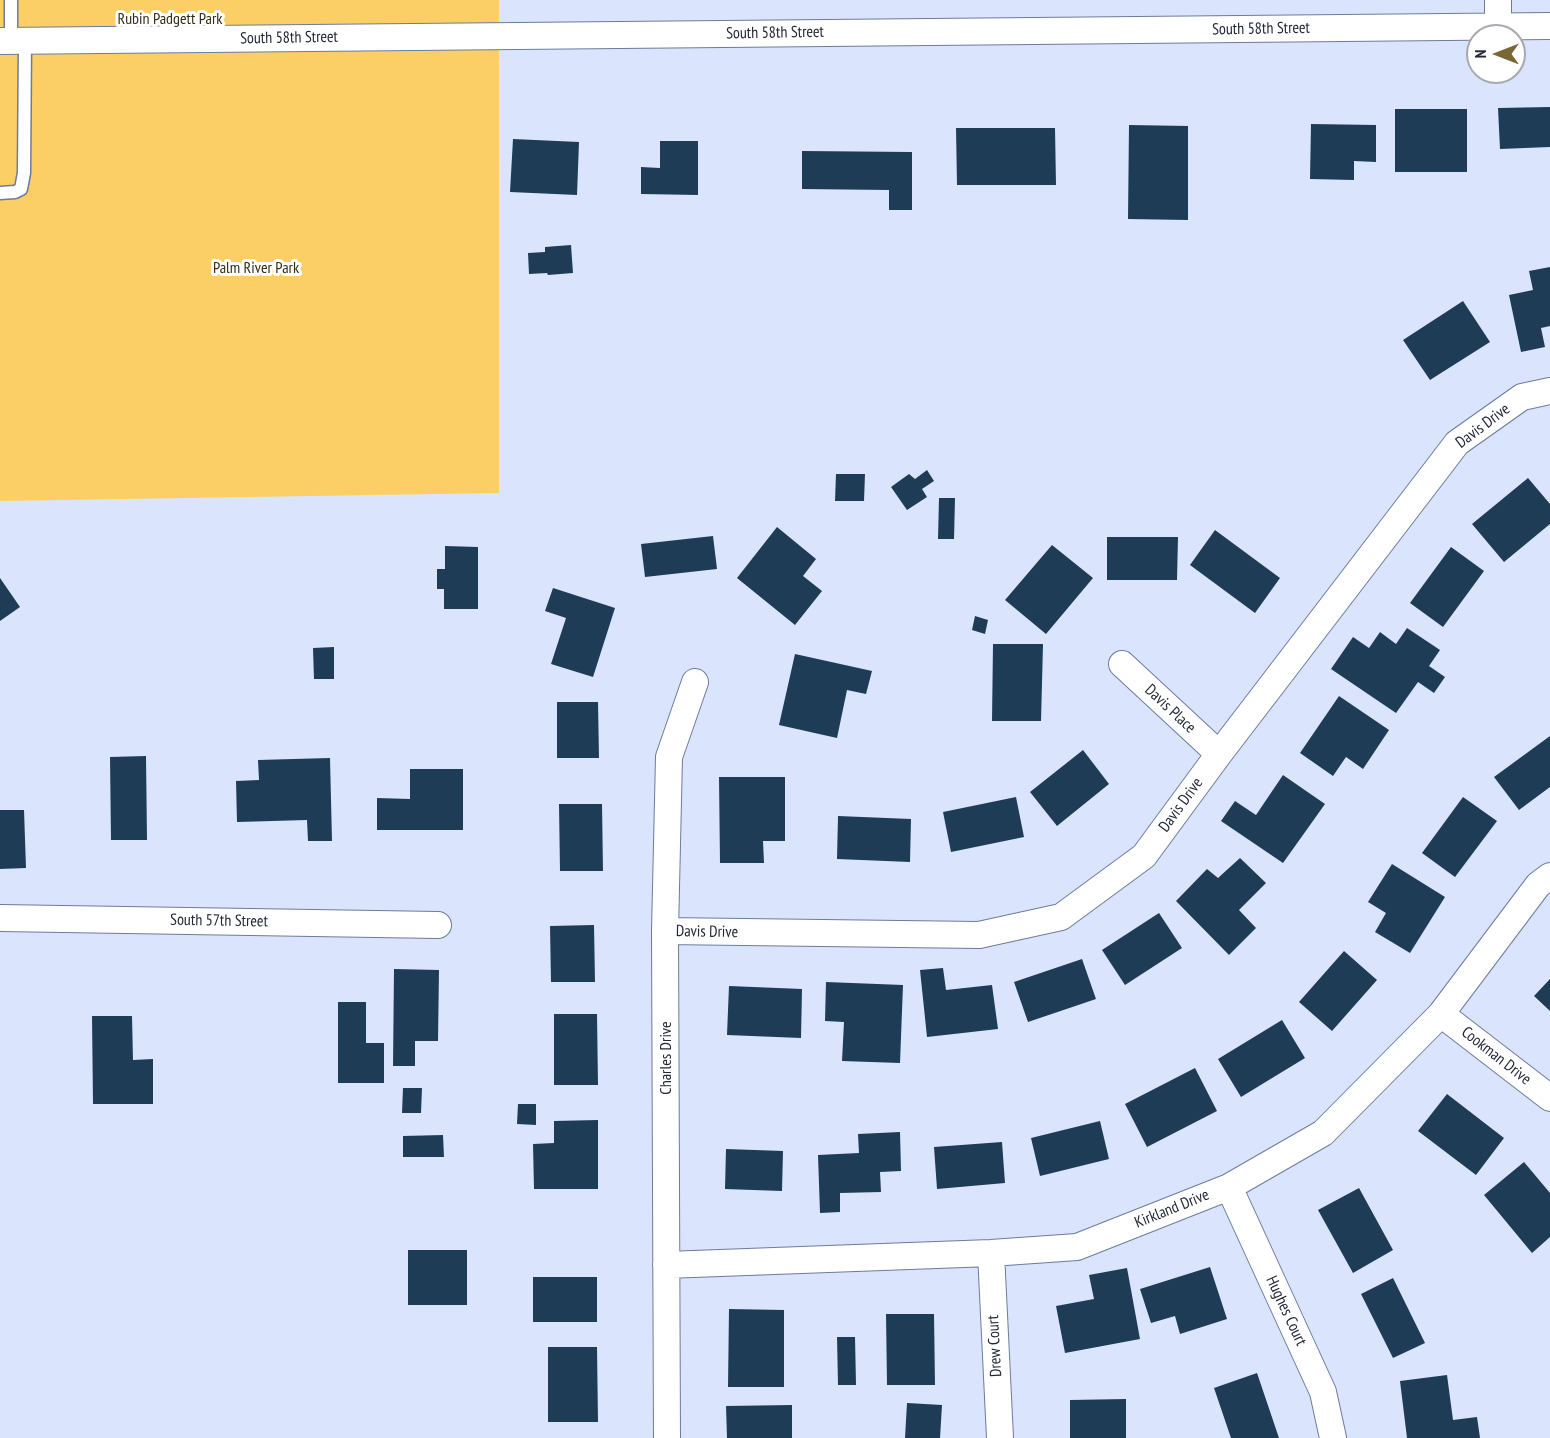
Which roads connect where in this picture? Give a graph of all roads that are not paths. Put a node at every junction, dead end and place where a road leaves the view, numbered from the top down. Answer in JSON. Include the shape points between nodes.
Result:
{"nodes":[{"id":1,"x":11,"y":0,"type":"edge"},
{"id":2,"x":1498,"y":0,"type":"edge"},
{"id":3,"x":1498,"y":24,"type":"edge"},
{"id":4,"x":1466,"y":26,"type":"edge"},
{"id":5,"x":1526,"y":26,"type":"edge"},
{"id":6,"x":1550,"y":26,"type":"edge"},
{"id":7,"x":12,"y":41,"type":"edge"},
{"id":8,"x":0,"y":193,"type":"edge"},
{"id":9,"x":1550,"y":391,"type":"edge"},
{"id":10,"x":1122,"y":664,"type":"dead end"},
{"id":11,"x":695,"y":682,"type":"dead end"},
{"id":12,"x":1219,"y":754,"type":"junction"},
{"id":13,"x":1550,"y":876,"type":"edge"},
{"id":14,"x":0,"y":918,"type":"edge"},
{"id":15,"x":438,"y":925,"type":"dead end"},
{"id":16,"x":665,"y":931,"type":"junction"},
{"id":17,"x":1441,"y":1014,"type":"junction"},
{"id":18,"x":1550,"y":1098,"type":"edge"},
{"id":19,"x":1229,"y":1187,"type":"junction"},
{"id":20,"x":991,"y":1253,"type":"junction"},
{"id":21,"x":666,"y":1265,"type":"junction"},
{"id":22,"x":667,"y":1438,"type":"edge"},
{"id":23,"x":1000,"y":1438,"type":"edge"},
{"id":24,"x":1332,"y":1438,"type":"edge"}],
"edges":[{"from":1,"to":7,"type":"lane"},
{"from":2,"to":3,"type":"street"},
{"from":4,"to":7,"type":"street","name":"South 58th Street"},
{"from":5,"to":6,"type":"street","name":"South 58th Street"},
{"from":7,"to":8,"type":"lane","via":[[24,173],[21,189]]},
{"from":9,"to":12,"type":"street","name":"Davis Drive","via":[[1522,397],[1457,443]]},
{"from":10,"to":12,"type":"street","name":"Davis Place"},
{"from":11,"to":16,"type":"street","name":"Charles Drive","via":[[669,757]]},
{"from":12,"to":16,"type":"street","name":"Davis Drive","via":[[1144,856],[1061,917],[979,935]]},
{"from":13,"to":17,"type":"street","name":"Kirkland Drive","via":[[1538,885]]},
{"from":14,"to":15,"type":"street","name":"South 57th Street"},
{"from":16,"to":21,"type":"street","name":"Charles Drive"},
{"from":17,"to":18,"type":"street","name":"Cookman Drive"},
{"from":17,"to":19,"type":"street","name":"Kirkland Drive","via":[[1323,1133]]},
{"from":19,"to":20,"type":"street","name":"Kirkland Drive","via":[[1077,1247]]},
{"from":19,"to":24,"type":"street","name":"Hughes Court","via":[[1323,1392]]},
{"from":20,"to":21,"type":"street","name":"Kirkland Drive"},
{"from":20,"to":23,"type":"street","name":"Drew Court"},
{"from":21,"to":22,"type":"street","name":"Charles Drive"}]}
